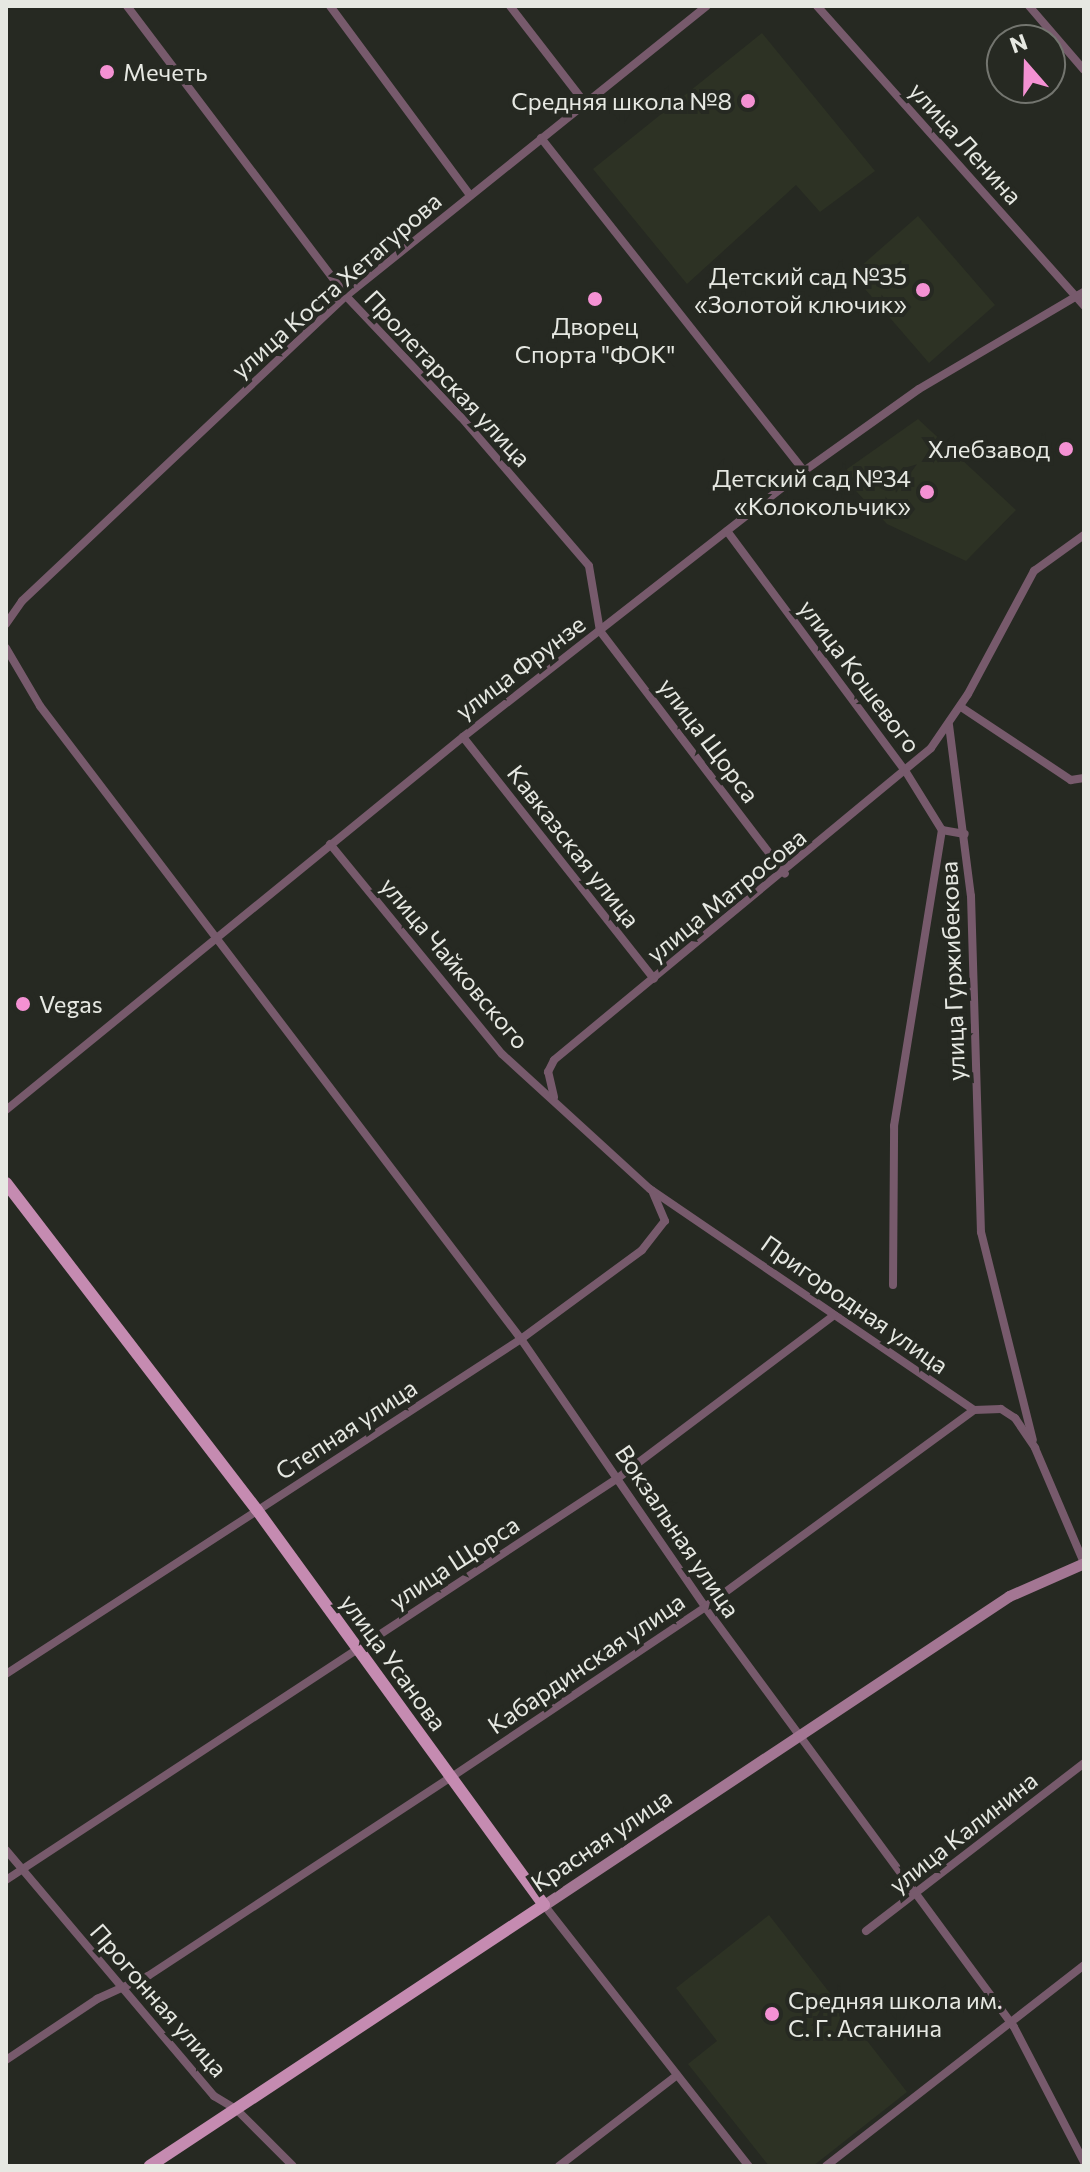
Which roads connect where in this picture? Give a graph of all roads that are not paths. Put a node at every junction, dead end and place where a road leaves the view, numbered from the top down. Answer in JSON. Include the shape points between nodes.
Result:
{"nodes":[{"id":1,"x":127,"y":6,"type":"edge"},
{"id":2,"x":330,"y":6,"type":"edge"},
{"id":3,"x":510,"y":6,"type":"edge"},
{"id":4,"x":707,"y":6,"type":"edge"},
{"id":5,"x":817,"y":6,"type":"edge"},
{"id":6,"x":1029,"y":6,"type":"edge"},
{"id":7,"x":1084,"y":70,"type":"edge"},
{"id":8,"x":585,"y":103,"type":"junction"},
{"id":9,"x":541,"y":138,"type":"junction"},
{"id":10,"x":470,"y":195,"type":"junction"},
{"id":11,"x":1080,"y":295,"type":"edge"},
{"id":12,"x":346,"y":296,"type":"junction"},
{"id":13,"x":1084,"y":306,"type":"edge"},
{"id":14,"x":804,"y":471,"type":"junction"},
{"id":15,"x":727,"y":531,"type":"junction"},
{"id":16,"x":1084,"y":535,"type":"edge"},
{"id":17,"x":8,"y":620,"type":"edge"},
{"id":18,"x":600,"y":631,"type":"junction"},
{"id":19,"x":6,"y":648,"type":"edge"},
{"id":20,"x":961,"y":707,"type":"junction"},
{"id":21,"x":949,"y":725,"type":"junction"},
{"id":22,"x":463,"y":737,"type":"junction"},
{"id":23,"x":906,"y":772,"type":"junction"},
{"id":24,"x":1084,"y":778,"type":"edge"},
{"id":25,"x":942,"y":830,"type":"junction"},
{"id":26,"x":965,"y":834,"type":"junction"},
{"id":27,"x":330,"y":844,"type":"junction"},
{"id":28,"x":785,"y":874,"type":"junction"},
{"id":29,"x":218,"y":934,"type":"junction"},
{"id":30,"x":654,"y":979,"type":"junction"},
{"id":31,"x":556,"y":1101,"type":"junction"},
{"id":32,"x":6,"y":1110,"type":"edge"},
{"id":33,"x":6,"y":1183,"type":"edge"},
{"id":34,"x":650,"y":1189,"type":"junction"},
{"id":35,"x":893,"y":1285,"type":"dead end"},
{"id":36,"x":833,"y":1316,"type":"junction"},
{"id":37,"x":521,"y":1339,"type":"junction"},
{"id":38,"x":974,"y":1410,"type":"junction"},
{"id":39,"x":1035,"y":1448,"type":"junction"},
{"id":40,"x":618,"y":1478,"type":"junction"},
{"id":41,"x":257,"y":1510,"type":"junction"},
{"id":42,"x":1084,"y":1563,"type":"edge"},
{"id":43,"x":705,"y":1607,"type":"junction"},
{"id":44,"x":357,"y":1648,"type":"junction"},
{"id":45,"x":6,"y":1674,"type":"edge"},
{"id":46,"x":798,"y":1735,"type":"junction"},
{"id":47,"x":1084,"y":1763,"type":"edge"},
{"id":48,"x":450,"y":1778,"type":"junction"},
{"id":49,"x":6,"y":1850,"type":"edge"},
{"id":50,"x":22,"y":1870,"type":"junction"},
{"id":51,"x":6,"y":1880,"type":"edge"},
{"id":52,"x":915,"y":1894,"type":"junction"},
{"id":53,"x":544,"y":1905,"type":"junction"},
{"id":54,"x":866,"y":1931,"type":"dead end"},
{"id":55,"x":1084,"y":1965,"type":"edge"},
{"id":56,"x":121,"y":1988,"type":"junction"},
{"id":57,"x":1010,"y":2023,"type":"junction"},
{"id":58,"x":6,"y":2060,"type":"edge"},
{"id":59,"x":677,"y":2075,"type":"junction"},
{"id":60,"x":237,"y":2110,"type":"junction"},
{"id":61,"x":1084,"y":2162,"type":"edge"},
{"id":62,"x":149,"y":2166,"type":"edge"},
{"id":63,"x":293,"y":2166,"type":"edge"},
{"id":64,"x":559,"y":2166,"type":"edge"},
{"id":65,"x":749,"y":2166,"type":"edge"},
{"id":66,"x":826,"y":2166,"type":"edge"}],
"edges":[{"from":1,"to":12,"type":"street","name":"Пролетарская улица"},
{"from":2,"to":10,"type":"street"},
{"from":3,"to":8,"type":"street"},
{"from":4,"to":8,"type":"street","name":"улица Коста Хетагурова"},
{"from":5,"to":11,"type":"street","name":"улица Ленина"},
{"from":6,"to":7,"type":"street"},
{"from":8,"to":9,"type":"street","name":"улица Коста Хетагурова"},
{"from":9,"to":10,"type":"street","name":"улица Коста Хетагурова"},
{"from":9,"to":14,"type":"street"},
{"from":10,"to":12,"type":"street","name":"улица Коста Хетагурова"},
{"from":11,"to":13,"type":"street","name":"улица Ленина"},
{"from":11,"to":14,"type":"street","name":"улица Фрунзе","via":[[919,389]]},
{"from":12,"to":17,"type":"street","name":"улица Коста Хетагурова"},
{"from":12,"to":18,"type":"street","name":"Пролетарская улица","via":[[461,417],[589,566]]},
{"from":14,"to":15,"type":"street","name":"улица Фрунзе"},
{"from":15,"to":18,"type":"street","name":"улица Фрунзе"},
{"from":15,"to":23,"type":"street","name":"улица Кошевого"},
{"from":16,"to":20,"type":"street","via":[[1034,571]]},
{"from":18,"to":22,"type":"street","name":"улица Фрунзе"},
{"from":18,"to":28,"type":"street","name":"улица Щорса"},
{"from":19,"to":29,"type":"street","name":"Вокзальная улица","via":[[40,706]]},
{"from":20,"to":21,"type":"street"},
{"from":20,"to":24,"type":"street","via":[[1071,780]]},
{"from":21,"to":23,"type":"street","name":"улица Матросова"},
{"from":21,"to":26,"type":"street","name":"улица Гуржибекова"},
{"from":22,"to":27,"type":"street","name":"улица Фрунзе"},
{"from":22,"to":30,"type":"street","name":"Кавказская улица"},
{"from":23,"to":25,"type":"street","name":"улица Кошевого"},
{"from":23,"to":28,"type":"street","name":"улица Матросова"},
{"from":25,"to":26,"type":"street"},
{"from":25,"to":35,"type":"street","name":"улица Гуржибекова","via":[[894,1126]]},
{"from":26,"to":39,"type":"street","name":"улица Гуржибекова","via":[[977,989],[981,1232]]},
{"from":27,"to":29,"type":"street","name":"улица Фрунзе"},
{"from":27,"to":31,"type":"street","name":"улица Чайковского","via":[[502,1054]]},
{"from":28,"to":30,"type":"street","name":"улица Матросова"},
{"from":29,"to":32,"type":"street","name":"улица Фрунзе"},
{"from":29,"to":37,"type":"street","name":"Вокзальная улица"},
{"from":30,"to":31,"type":"street","name":"улица Матросова","via":[[554,1060],[548,1085]]},
{"from":31,"to":34,"type":"street","name":"Пригородная улица"},
{"from":33,"to":41,"type":"main road","name":"улица Усанова"},
{"from":34,"to":36,"type":"street","name":"Пригородная улица"},
{"from":34,"to":37,"type":"street","name":"Степная улица","via":[[665,1221],[658,1234]]},
{"from":36,"to":38,"type":"street","name":"Пригородная улица"},
{"from":36,"to":40,"type":"street","name":"улица Щорса"},
{"from":37,"to":40,"type":"street","name":"Вокзальная улица"},
{"from":37,"to":41,"type":"street","name":"Степная улица"},
{"from":38,"to":39,"type":"street","name":"Пригородная улица","via":[[1001,1409],[1015,1418]]},
{"from":38,"to":43,"type":"street","name":"Кабардинская улица"},
{"from":39,"to":42,"type":"street","name":"Пригородная улица"},
{"from":40,"to":43,"type":"street","name":"Вокзальная улица"},
{"from":40,"to":44,"type":"street","name":"улица Щорса"},
{"from":41,"to":44,"type":"main road","name":"улица Усанова"},
{"from":41,"to":45,"type":"street","name":"Степная улица"},
{"from":42,"to":46,"type":"street","name":"Красная улица","via":[[1009,1596]]},
{"from":43,"to":46,"type":"street","name":"Вокзальная улица"},
{"from":43,"to":48,"type":"street","name":"Кабардинская улица"},
{"from":44,"to":48,"type":"main road","name":"улица Усанова"},
{"from":44,"to":50,"type":"street","name":"улица Щорса"},
{"from":46,"to":52,"type":"street","name":"Вокзальная улица"},
{"from":46,"to":53,"type":"street","name":"Красная улица"},
{"from":47,"to":52,"type":"street","name":"улица Калинина"},
{"from":48,"to":53,"type":"main road","name":"улица Усанова"},
{"from":48,"to":56,"type":"street","name":"Кабардинская улица"},
{"from":49,"to":50,"type":"street","name":"Прогонная улица"},
{"from":50,"to":51,"type":"street","name":"улица Щорса"},
{"from":50,"to":56,"type":"street","name":"Прогонная улица"},
{"from":52,"to":54,"type":"street","name":"улица Калинина"},
{"from":52,"to":57,"type":"street","name":"Вокзальная улица"},
{"from":53,"to":59,"type":"street","name":"улица Усанова"},
{"from":53,"to":60,"type":"main road","name":"Красная улица"},
{"from":55,"to":57,"type":"street"},
{"from":56,"to":58,"type":"street","name":"Кабардинская улица"},
{"from":56,"to":60,"type":"street","name":"Прогонная улица","via":[[214,2096]]},
{"from":57,"to":61,"type":"street","name":"Вокзальная улица"},
{"from":57,"to":66,"type":"street"},
{"from":59,"to":64,"type":"street"},
{"from":59,"to":65,"type":"street","name":"улица Усанова"},
{"from":60,"to":62,"type":"main road","name":"Красная улица"},
{"from":60,"to":63,"type":"street","name":"Прогонная улица"}]}
